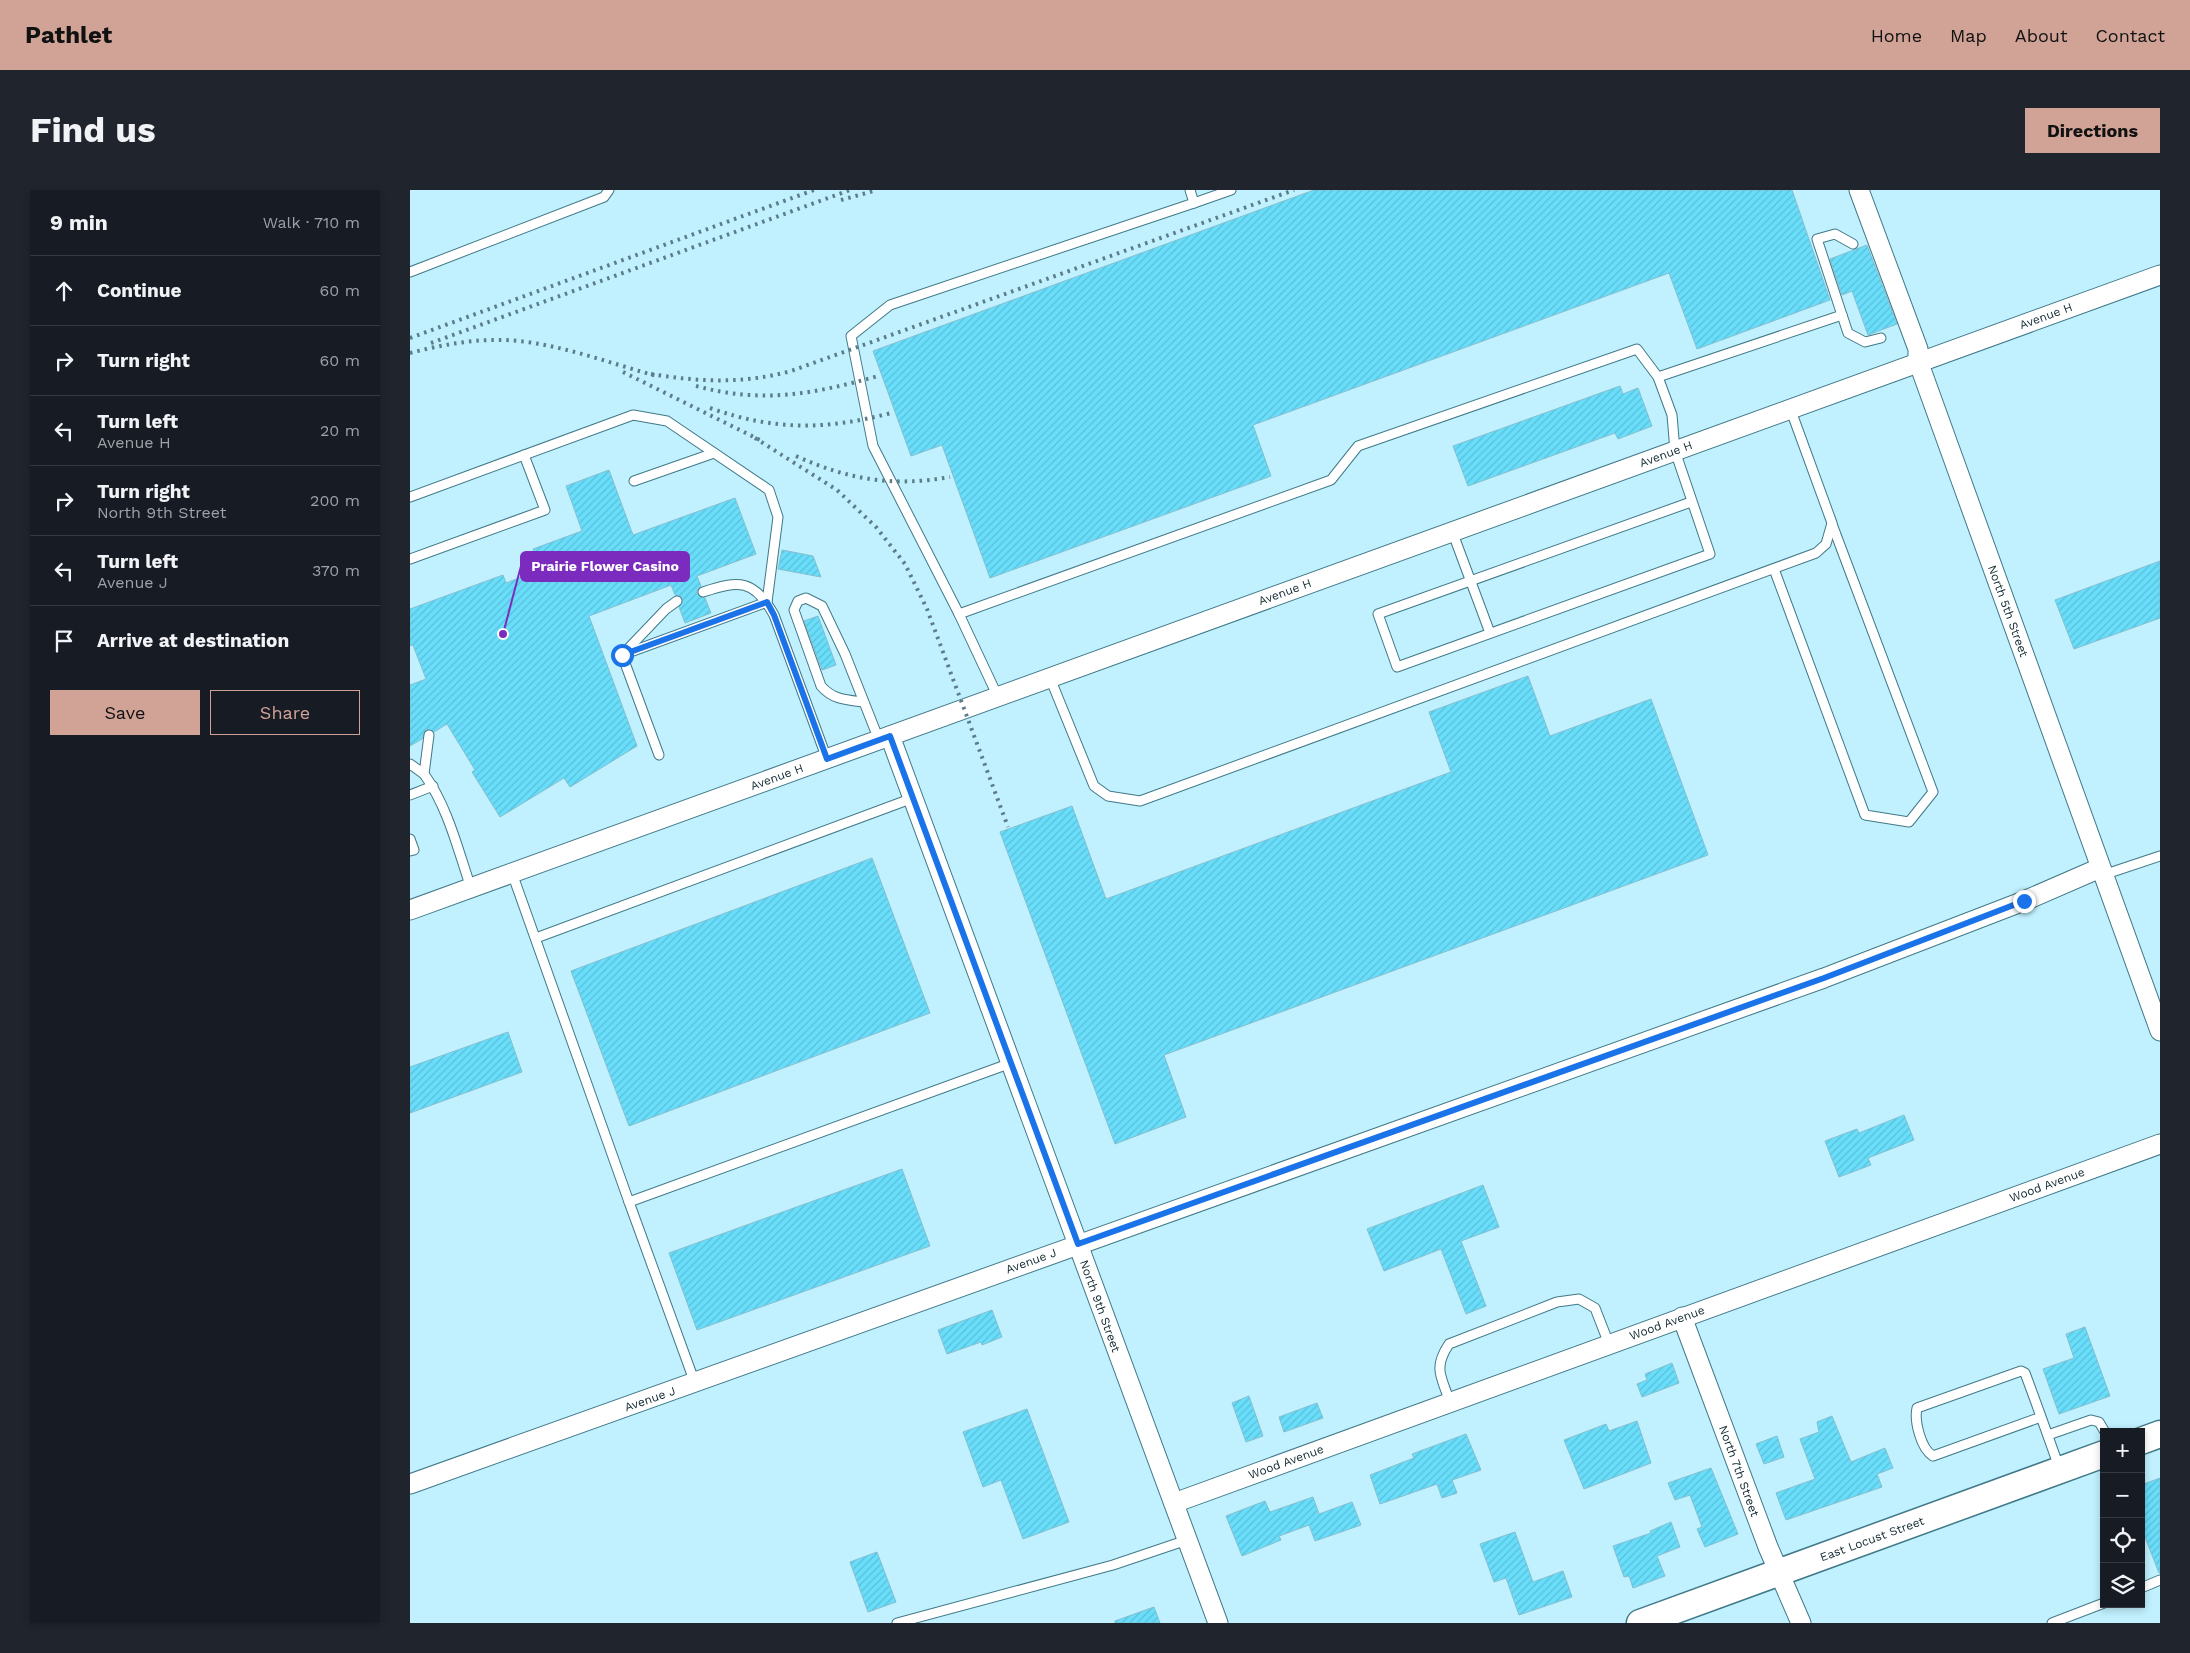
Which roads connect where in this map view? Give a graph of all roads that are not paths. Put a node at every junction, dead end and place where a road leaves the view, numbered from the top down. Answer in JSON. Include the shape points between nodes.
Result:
{"nodes":[{"id":1,"x":609,"y":190,"type":"edge"},
{"id":2,"x":1190,"y":190,"type":"edge"},
{"id":3,"x":1231,"y":190,"type":"edge"},
{"id":4,"x":1859,"y":190,"type":"edge"},
{"id":5,"x":1194,"y":203,"type":"junction"},
{"id":6,"x":1853,"y":244,"type":"dead end"},
{"id":7,"x":410,"y":272,"type":"edge"},
{"id":8,"x":2160,"y":275,"type":"edge"},
{"id":9,"x":1842,"y":315,"type":"junction"},
{"id":10,"x":1881,"y":338,"type":"dead end"},
{"id":11,"x":1918,"y":361,"type":"junction"},
{"id":12,"x":1658,"y":377,"type":"junction"},
{"id":13,"x":1790,"y":408,"type":"junction"},
{"id":14,"x":1675,"y":451,"type":"junction"},
{"id":15,"x":714,"y":453,"type":"junction"},
{"id":16,"x":524,"y":454,"type":"junction"},
{"id":17,"x":634,"y":481,"type":"dead end"},
{"id":18,"x":410,"y":497,"type":"edge"},
{"id":19,"x":1691,"y":502,"type":"junction"},
{"id":20,"x":1832,"y":523,"type":"junction"},
{"id":21,"x":1452,"y":531,"type":"junction"},
{"id":22,"x":410,"y":559,"type":"edge"},
{"id":23,"x":1774,"y":569,"type":"junction"},
{"id":24,"x":1471,"y":581,"type":"junction"},
{"id":25,"x":703,"y":592,"type":"dead end"},
{"id":26,"x":677,"y":601,"type":"dead end"},
{"id":27,"x":767,"y":602,"type":"junction"},
{"id":28,"x":959,"y":614,"type":"junction"},
{"id":29,"x":1490,"y":633,"type":"junction"},
{"id":30,"x":622,"y":655,"type":"junction"},
{"id":31,"x":1050,"y":678,"type":"junction"},
{"id":32,"x":998,"y":696,"type":"junction"},
{"id":33,"x":864,"y":702,"type":"junction"},
{"id":34,"x":429,"y":735,"type":"dead end"},
{"id":35,"x":884,"y":738,"type":"junction"},
{"id":36,"x":659,"y":755,"type":"dead end"},
{"id":37,"x":827,"y":759,"type":"junction"},
{"id":38,"x":410,"y":764,"type":"edge"},
{"id":39,"x":424,"y":774,"type":"junction"},
{"id":40,"x":433,"y":786,"type":"junction"},
{"id":41,"x":410,"y":794,"type":"edge"},
{"id":42,"x":913,"y":798,"type":"junction"},
{"id":43,"x":410,"y":839,"type":"edge"},
{"id":44,"x":410,"y":851,"type":"edge"},
{"id":45,"x":2160,"y":856,"type":"edge"},
{"id":46,"x":2101,"y":871,"type":"junction"},
{"id":47,"x":512,"y":873,"type":"junction"},
{"id":48,"x":470,"y":888,"type":"junction"},
{"id":49,"x":410,"y":910,"type":"edge"},
{"id":50,"x":536,"y":938,"type":"junction"},
{"id":51,"x":2158,"y":1021,"type":"edge"},
{"id":52,"x":1011,"y":1063,"type":"junction"},
{"id":53,"x":2160,"y":1144,"type":"edge"},
{"id":54,"x":629,"y":1202,"type":"junction"},
{"id":55,"x":1078,"y":1244,"type":"junction"},
{"id":56,"x":1682,"y":1317,"type":"junction"},
{"id":57,"x":1608,"y":1344,"type":"junction"},
{"id":58,"x":695,"y":1383,"type":"junction"},
{"id":59,"x":1450,"y":1402,"type":"junction"},
{"id":60,"x":2042,"y":1417,"type":"junction"},
{"id":61,"x":2103,"y":1428,"type":"edge"},
{"id":62,"x":2160,"y":1434,"type":"edge"},
{"id":63,"x":2048,"y":1435,"type":"junction"},
{"id":64,"x":2145,"y":1440,"type":"edge"},
{"id":65,"x":2100,"y":1455,"type":"edge"},
{"id":66,"x":2060,"y":1470,"type":"junction"},
{"id":67,"x":410,"y":1484,"type":"edge"},
{"id":68,"x":1174,"y":1503,"type":"junction"},
{"id":69,"x":1187,"y":1540,"type":"junction"},
{"id":70,"x":1779,"y":1572,"type":"junction"},
{"id":71,"x":2160,"y":1580,"type":"edge"},
{"id":72,"x":2145,"y":1586,"type":"edge"},
{"id":73,"x":2100,"y":1605,"type":"edge"},
{"id":74,"x":897,"y":1623,"type":"edge"},
{"id":75,"x":1218,"y":1623,"type":"edge"},
{"id":76,"x":1640,"y":1623,"type":"edge"},
{"id":77,"x":1800,"y":1623,"type":"edge"},
{"id":78,"x":2052,"y":1623,"type":"edge"}],
"edges":[{"from":1,"to":7,"type":"lane","via":[[604,197]]},
{"from":2,"to":5,"type":"lane"},
{"from":3,"to":5,"type":"lane"},
{"from":4,"to":11,"type":"street","name":"North 5th Street","via":[[1918,349]]},
{"from":5,"to":28,"type":"lane","via":[[890,305],[851,336],[873,446]]},
{"from":6,"to":9,"type":"lane","via":[[1835,234],[1817,239]]},
{"from":8,"to":11,"type":"street","name":"Avenue H"},
{"from":9,"to":10,"type":"lane","via":[[1848,333],[1865,342]]},
{"from":9,"to":12,"type":"lane"},
{"from":11,"to":13,"type":"street","name":"Avenue H"},
{"from":11,"to":46,"type":"street","name":"North 5th Street"},
{"from":12,"to":14,"type":"lane","via":[[1672,415]]},
{"from":12,"to":28,"type":"lane","via":[[1637,349],[1358,446],[1331,480]]},
{"from":13,"to":14,"type":"street","name":"Avenue H"},
{"from":13,"to":20,"type":"lane"},
{"from":14,"to":19,"type":"lane"},
{"from":14,"to":21,"type":"street","name":"Avenue H"},
{"from":15,"to":16,"type":"lane","via":[[667,421],[633,415]]},
{"from":15,"to":17,"type":"lane"},
{"from":15,"to":27,"type":"lane","via":[[769,490],[778,517]]},
{"from":16,"to":18,"type":"lane"},
{"from":16,"to":22,"type":"lane","via":[[544,510]]},
{"from":19,"to":24,"type":"lane"},
{"from":19,"to":29,"type":"lane","via":[[1710,554]]},
{"from":20,"to":23,"type":"lane","via":[[1826,544],[1816,553]]},
{"from":20,"to":23,"type":"lane","via":[[1933,792],[1909,822],[1865,815]]},
{"from":21,"to":24,"type":"lane"},
{"from":21,"to":31,"type":"street","name":"Avenue H"},
{"from":23,"to":31,"type":"lane","via":[[1140,801],[1108,796],[1094,786]]},
{"from":24,"to":29,"type":"lane"},
{"from":24,"to":29,"type":"lane","via":[[1378,614],[1397,667]]},
{"from":25,"to":27,"type":"lane","via":[[743,583],[755,589]]},
{"from":26,"to":30,"type":"lane"},
{"from":27,"to":30,"type":"lane"},
{"from":27,"to":37,"type":"lane"},
{"from":28,"to":32,"type":"lane"},
{"from":30,"to":36,"type":"lane"},
{"from":31,"to":32,"type":"street","name":"Avenue H"},
{"from":32,"to":35,"type":"street","name":"Avenue H"},
{"from":33,"to":33,"type":"lane","via":[[822,606],[806,598],[798,601],[794,610],[821,686],[828,695]]},
{"from":33,"to":35,"type":"lane"},
{"from":34,"to":39,"type":"lane"},
{"from":35,"to":37,"type":"street","name":"Avenue H"},
{"from":35,"to":42,"type":"street","name":"North 9th Street"},
{"from":37,"to":47,"type":"street","name":"Avenue H"},
{"from":38,"to":39,"type":"lane"},
{"from":39,"to":40,"type":"lane"},
{"from":40,"to":41,"type":"lane"},
{"from":40,"to":48,"type":"lane","via":[[449,822]]},
{"from":42,"to":50,"type":"lane"},
{"from":42,"to":52,"type":"street","name":"North 9th Street"},
{"from":43,"to":44,"type":"lane","via":[[414,850]]},
{"from":45,"to":46,"type":"lane"},
{"from":46,"to":51,"type":"street","name":"North 5th Street"},
{"from":46,"to":55,"type":"street","name":"Avenue J","via":[[1824,978]]},
{"from":47,"to":48,"type":"street","name":"Avenue H"},
{"from":47,"to":50,"type":"lane"},
{"from":48,"to":49,"type":"street","name":"Avenue H"},
{"from":50,"to":54,"type":"lane"},
{"from":52,"to":54,"type":"lane"},
{"from":52,"to":55,"type":"street","name":"North 9th Street"},
{"from":53,"to":56,"type":"street","name":"Wood Avenue"},
{"from":54,"to":58,"type":"lane"},
{"from":55,"to":58,"type":"street","name":"Avenue J"},
{"from":55,"to":68,"type":"street","name":"North 9th Street"},
{"from":56,"to":57,"type":"street","name":"Wood Avenue"},
{"from":56,"to":70,"type":"street","name":"North 7th Street"},
{"from":57,"to":59,"type":"street","name":"Wood Avenue"},
{"from":57,"to":59,"type":"lane","via":[[1595,1308],[1579,1300],[1557,1302],[1449,1344],[1440,1359],[1440,1374]]},
{"from":58,"to":67,"type":"street","name":"Avenue J"},
{"from":59,"to":68,"type":"street","name":"Wood Avenue"},
{"from":60,"to":60,"type":"lane","via":[[2025,1373],[2021,1371],[1917,1408],[1915,1415],[1928,1454],[1933,1456]]},
{"from":60,"to":63,"type":"lane"},
{"from":61,"to":63,"type":"lane","via":[[2100,1422],[2091,1420]]},
{"from":62,"to":64,"type":"main road"},
{"from":63,"to":66,"type":"lane"},
{"from":65,"to":66,"type":"main road","name":"East Locust Street"},
{"from":66,"to":70,"type":"main road","name":"East Locust Street"},
{"from":68,"to":69,"type":"street","name":"North 9th Street"},
{"from":69,"to":74,"type":"lane","via":[[1113,1565]]},
{"from":69,"to":75,"type":"street","name":"North 9th Street"},
{"from":70,"to":76,"type":"main road","name":"East Locust Street"},
{"from":70,"to":77,"type":"street","name":"North 7th Street"},
{"from":71,"to":72,"type":"lane"},
{"from":73,"to":78,"type":"lane"}]}
